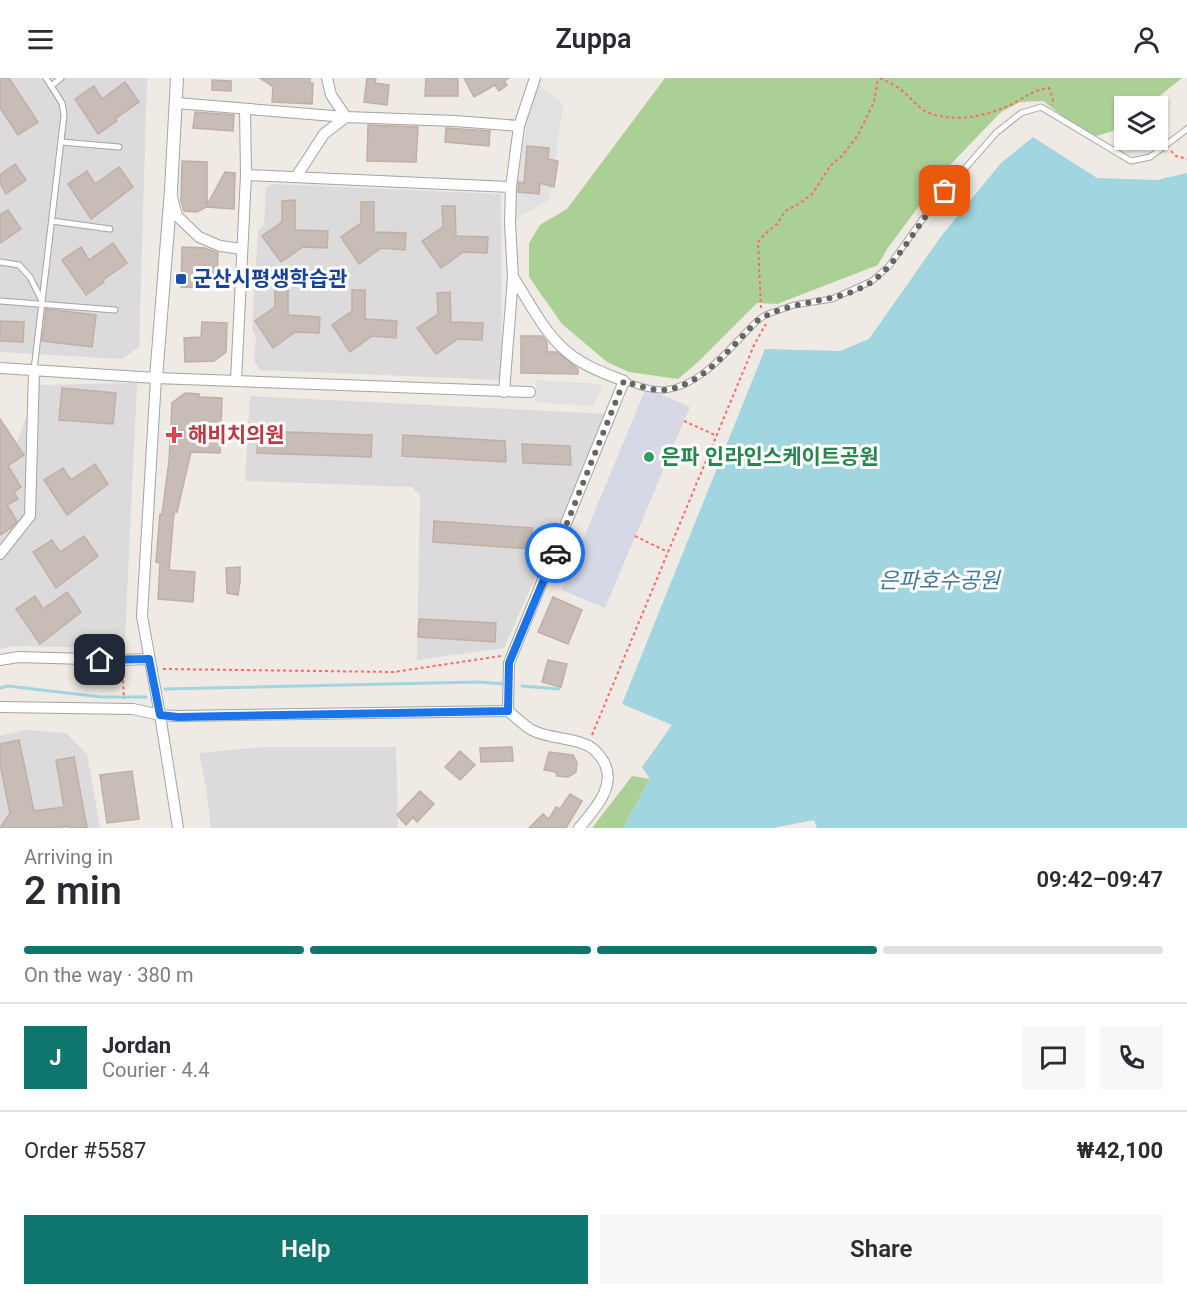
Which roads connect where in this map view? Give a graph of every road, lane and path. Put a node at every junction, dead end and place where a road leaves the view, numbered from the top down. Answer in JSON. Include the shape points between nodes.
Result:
{"nodes":[{"id":1,"x":46,"y":78,"type":"edge"},
{"id":2,"x":61,"y":78,"type":"edge"},
{"id":3,"x":177,"y":78,"type":"edge"},
{"id":4,"x":327,"y":78,"type":"edge"},
{"id":5,"x":535,"y":78,"type":"edge"},
{"id":6,"x":879,"y":78,"type":"edge"},
{"id":7,"x":51,"y":86,"type":"junction"},
{"id":8,"x":176,"y":103,"type":"junction"},
{"id":9,"x":245,"y":109,"type":"junction"},
{"id":10,"x":1052,"y":113,"type":"junction"},
{"id":11,"x":346,"y":117,"type":"junction"},
{"id":12,"x":519,"y":126,"type":"junction"},
{"id":13,"x":1187,"y":129,"type":"edge"},
{"id":14,"x":61,"y":142,"type":"junction"},
{"id":15,"x":1168,"y":144,"type":"edge"},
{"id":16,"x":119,"y":147,"type":"dead end"},
{"id":17,"x":1160,"y":150,"type":"edge"},
{"id":18,"x":1168,"y":150,"type":"edge"},
{"id":19,"x":1187,"y":159,"type":"edge"},
{"id":20,"x":246,"y":175,"type":"junction"},
{"id":21,"x":296,"y":177,"type":"junction"},
{"id":22,"x":511,"y":187,"type":"junction"},
{"id":23,"x":171,"y":190,"type":"junction"},
{"id":24,"x":52,"y":221,"type":"junction"},
{"id":25,"x":111,"y":228,"type":"dead end"},
{"id":26,"x":242,"y":249,"type":"junction"},
{"id":27,"x":0,"y":262,"type":"edge"},
{"id":28,"x":513,"y":277,"type":"junction"},
{"id":29,"x":0,"y":300,"type":"edge"},
{"id":30,"x":42,"y":303,"type":"junction"},
{"id":31,"x":115,"y":310,"type":"dead end"},
{"id":32,"x":769,"y":314,"type":"junction"},
{"id":33,"x":0,"y":368,"type":"edge"},
{"id":34,"x":34,"y":370,"type":"junction"},
{"id":35,"x":156,"y":378,"type":"junction"},
{"id":36,"x":236,"y":381,"type":"junction"},
{"id":37,"x":624,"y":381,"type":"junction"},
{"id":38,"x":504,"y":392,"type":"junction"},
{"id":39,"x":530,"y":392,"type":"dead end"},
{"id":40,"x":684,"y":421,"type":"dead end"},
{"id":41,"x":717,"y":436,"type":"junction"},
{"id":42,"x":635,"y":536,"type":"dead end"},
{"id":43,"x":668,"y":553,"type":"junction"},
{"id":44,"x":0,"y":554,"type":"edge"},
{"id":45,"x":512,"y":654,"type":"junction"},
{"id":46,"x":0,"y":660,"type":"edge"},
{"id":47,"x":150,"y":664,"type":"junction"},
{"id":48,"x":119,"y":674,"type":"dead end"},
{"id":49,"x":124,"y":703,"type":"dead end"},
{"id":50,"x":0,"y":707,"type":"edge"},
{"id":51,"x":508,"y":711,"type":"junction"},
{"id":52,"x":160,"y":715,"type":"junction"},
{"id":53,"x":588,"y":744,"type":"junction"},
{"id":54,"x":178,"y":828,"type":"edge"},
{"id":55,"x":579,"y":828,"type":"edge"}],
"edges":[{"from":1,"to":7,"type":"lane"},
{"from":2,"to":7,"type":"lane"},
{"from":3,"to":8,"type":"street"},
{"from":4,"to":11,"type":"street","via":[[331,95]]},
{"from":5,"to":12,"type":"street"},
{"from":6,"to":10,"type":"path","via":[[940,117],[993,113],[1038,88],[1049,87]]},
{"from":6,"to":32,"type":"path","via":[[874,102],[858,135],[830,166],[813,193],[785,211],[758,242],[762,288],[759,305]]},
{"from":7,"to":14,"type":"lane","via":[[62,103]]},
{"from":8,"to":9,"type":"street"},
{"from":8,"to":23,"type":"street"},
{"from":9,"to":11,"type":"street"},
{"from":9,"to":20,"type":"street"},
{"from":10,"to":17,"type":"lane","via":[[1131,161],[1150,157]]},
{"from":10,"to":32,"type":"lane","via":[[1041,107],[1021,113],[996,134],[932,206],[889,266],[872,281],[832,299]]},
{"from":11,"to":12,"type":"street"},
{"from":11,"to":21,"type":"street","via":[[324,134]]},
{"from":12,"to":22,"type":"street"},
{"from":13,"to":15,"type":"lane"},
{"from":14,"to":16,"type":"lane"},
{"from":14,"to":24,"type":"lane"},
{"from":18,"to":19,"type":"path"},
{"from":20,"to":21,"type":"street"},
{"from":20,"to":26,"type":"street"},
{"from":21,"to":22,"type":"street"},
{"from":22,"to":28,"type":"street"},
{"from":23,"to":26,"type":"street","via":[[177,216],[199,237],[220,246]]},
{"from":23,"to":35,"type":"street"},
{"from":24,"to":25,"type":"lane"},
{"from":24,"to":30,"type":"lane"},
{"from":26,"to":36,"type":"street"},
{"from":27,"to":30,"type":"lane","via":[[19,265],[30,277]]},
{"from":28,"to":37,"type":"street","via":[[565,351]]},
{"from":28,"to":38,"type":"street"},
{"from":29,"to":30,"type":"lane"},
{"from":30,"to":31,"type":"lane"},
{"from":30,"to":34,"type":"lane"},
{"from":32,"to":37,"type":"lane","via":[[699,378],[686,385],[663,390]]},
{"from":32,"to":41,"type":"path"},
{"from":33,"to":34,"type":"street"},
{"from":34,"to":35,"type":"street"},
{"from":34,"to":44,"type":"street","via":[[30,516]]},
{"from":35,"to":36,"type":"street"},
{"from":35,"to":47,"type":"street","via":[[142,616]]},
{"from":36,"to":38,"type":"street"},
{"from":37,"to":45,"type":"street"},
{"from":38,"to":39,"type":"street"},
{"from":40,"to":41,"type":"path"},
{"from":41,"to":43,"type":"path"},
{"from":42,"to":43,"type":"path"},
{"from":43,"to":53,"type":"path"},
{"from":45,"to":47,"type":"path","via":[[394,672]]},
{"from":45,"to":51,"type":"street"},
{"from":46,"to":47,"type":"street","via":[[18,657]]},
{"from":47,"to":52,"type":"street"},
{"from":48,"to":49,"type":"path","via":[[123,678]]},
{"from":50,"to":52,"type":"street","via":[[133,709]]},
{"from":51,"to":52,"type":"street"},
{"from":51,"to":53,"type":"street","via":[[534,731]]},
{"from":52,"to":54,"type":"street"},
{"from":53,"to":55,"type":"street","via":[[608,769],[608,787]]}]}
